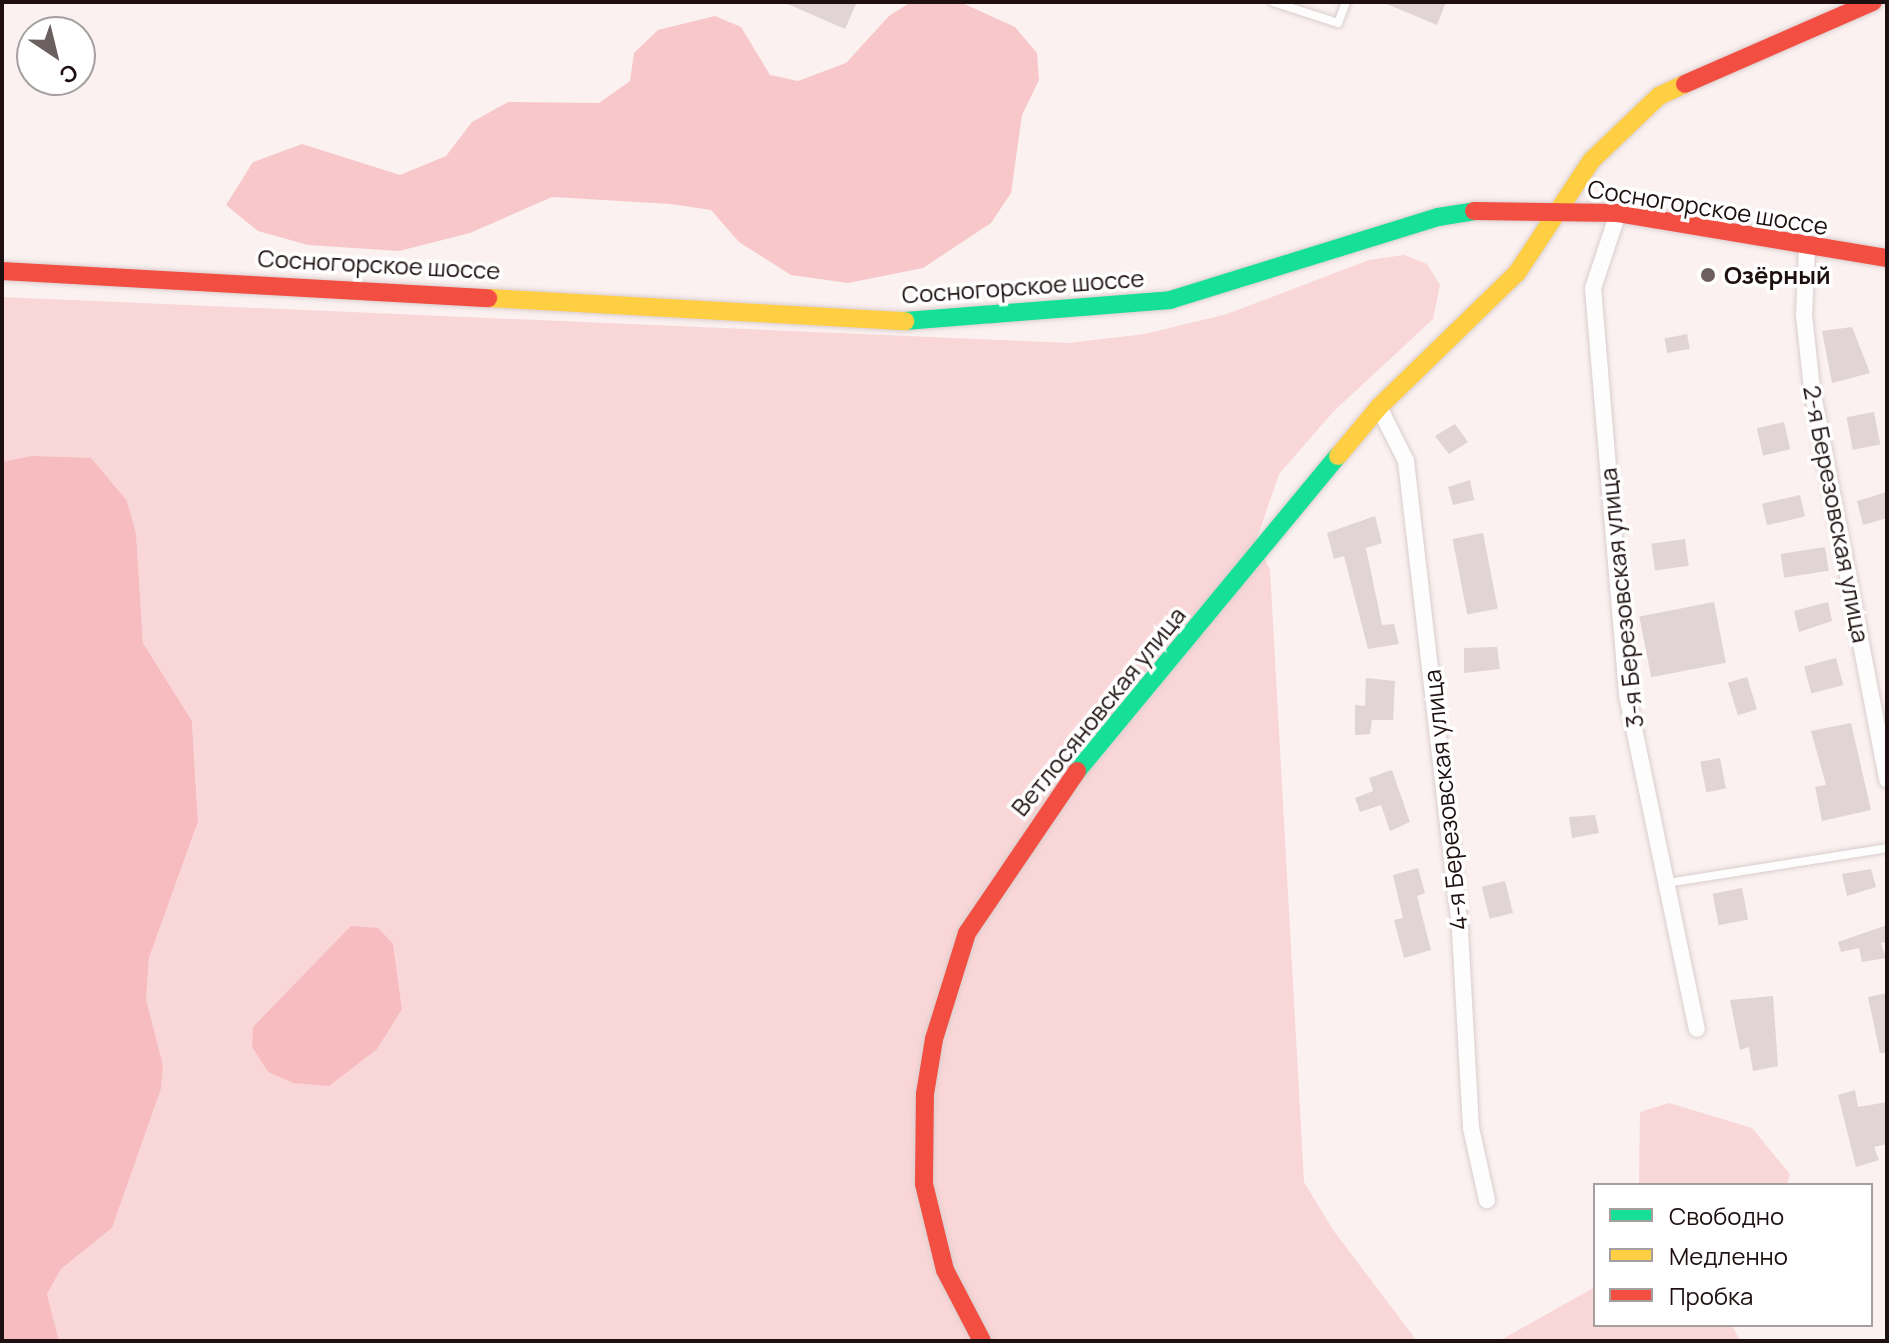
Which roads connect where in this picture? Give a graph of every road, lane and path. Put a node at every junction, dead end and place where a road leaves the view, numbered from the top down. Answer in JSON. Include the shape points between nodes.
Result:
{"nodes":[{"id":1,"x":1273,"y":2,"type":"edge"},
{"id":2,"x":1346,"y":2,"type":"edge"},
{"id":3,"x":1873,"y":2,"type":"edge"},
{"id":4,"x":1560,"y":210,"type":"junction"},
{"id":5,"x":1618,"y":213,"type":"junction"},
{"id":6,"x":1807,"y":247,"type":"junction"},
{"id":7,"x":1887,"y":258,"type":"edge"},
{"id":8,"x":2,"y":271,"type":"edge"},
{"id":9,"x":1379,"y":407,"type":"junction"},
{"id":10,"x":1887,"y":780,"type":"edge"},
{"id":11,"x":1887,"y":848,"type":"edge"},
{"id":12,"x":1666,"y":883,"type":"junction"},
{"id":13,"x":1697,"y":1029,"type":"dead end"},
{"id":14,"x":1487,"y":1200,"type":"dead end"},
{"id":15,"x":982,"y":1341,"type":"edge"}],
"edges":[{"from":1,"to":2,"type":"lane","via":[[1338,23]]},
{"from":3,"to":4,"type":"main road","name":"Ветлосяновская улица","via":[[1659,96],[1591,161]]},
{"from":4,"to":5,"type":"main road","name":"Сосногорское шоссе"},
{"from":4,"to":8,"type":"main road","name":"Сосногорское шоссе","via":[[1497,208],[1438,217],[1170,300],[929,322]]},
{"from":4,"to":9,"type":"main road","name":"Ветлосяновская улица","via":[[1517,273]]},
{"from":5,"to":6,"type":"main road","name":"Сосногорское шоссе"},
{"from":5,"to":12,"type":"street","name":"3-я Березовская улица","via":[[1593,288],[1627,695]]},
{"from":6,"to":7,"type":"main road","name":"Сосногорское шоссе"},
{"from":6,"to":10,"type":"street","name":"2-я Березовская улица","via":[[1804,315],[1812,389]]},
{"from":9,"to":14,"type":"street","name":"4-я Березовская улица","via":[[1406,461],[1460,931],[1471,1128]]},
{"from":9,"to":15,"type":"main road","name":"Ветлосяновская улица","via":[[1048,805],[967,933],[934,1039],[924,1184],[945,1270]]},
{"from":11,"to":12,"type":"lane"},
{"from":12,"to":13,"type":"street","name":"3-я Березовская улица"}]}
